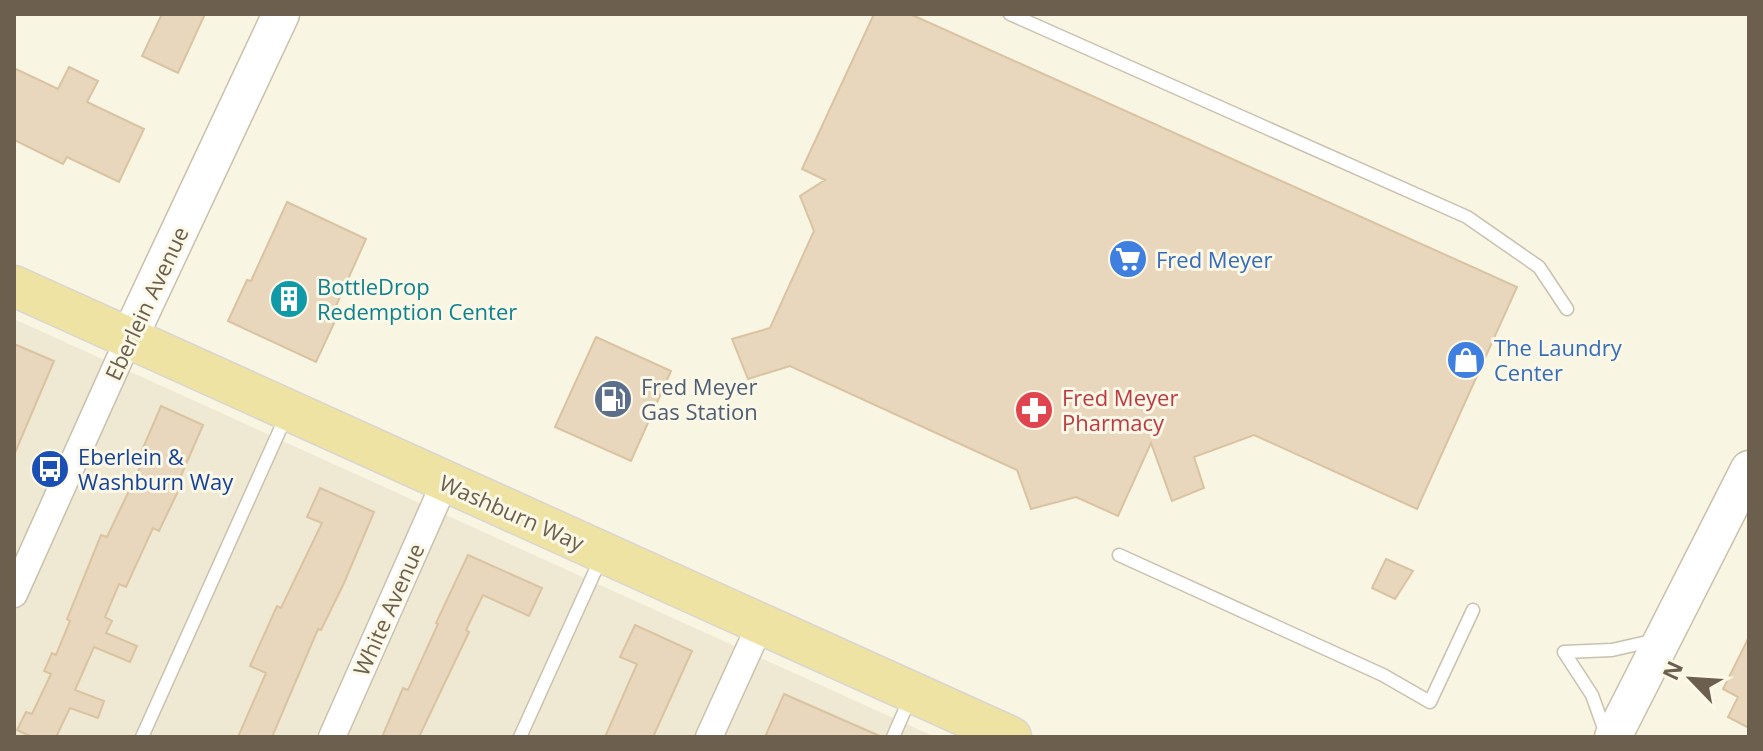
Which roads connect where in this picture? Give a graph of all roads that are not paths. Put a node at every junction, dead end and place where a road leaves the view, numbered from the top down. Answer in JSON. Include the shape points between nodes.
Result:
{"nodes":[{"id":1,"x":281,"y":14,"type":"edge"},
{"id":2,"x":1010,"y":14,"type":"edge"},
{"id":3,"x":14,"y":286,"type":"edge"},
{"id":4,"x":1567,"y":309,"type":"dead end"},
{"id":5,"x":129,"y":338,"type":"junction"},
{"id":6,"x":288,"y":411,"type":"junction"},
{"id":7,"x":1749,"y":469,"type":"edge"},
{"id":8,"x":445,"y":482,"type":"junction"},
{"id":9,"x":603,"y":553,"type":"junction"},
{"id":10,"x":1119,"y":555,"type":"dead end"},
{"id":11,"x":14,"y":594,"type":"edge"},
{"id":12,"x":1473,"y":610,"type":"dead end"},
{"id":13,"x":761,"y":623,"type":"junction"},
{"id":14,"x":1663,"y":639,"type":"junction"},
{"id":15,"x":913,"y":693,"type":"junction"},
{"id":16,"x":142,"y":737,"type":"edge"},
{"id":17,"x":332,"y":737,"type":"edge"},
{"id":18,"x":520,"y":737,"type":"edge"},
{"id":19,"x":709,"y":737,"type":"edge"},
{"id":20,"x":893,"y":737,"type":"edge"},
{"id":21,"x":1011,"y":737,"type":"edge"},
{"id":22,"x":1610,"y":737,"type":"edge"}],
"edges":[{"from":1,"to":5,"type":"street","name":"Eberlein Avenue"},
{"from":2,"to":4,"type":"lane","via":[[1467,217],[1539,267]]},
{"from":3,"to":5,"type":"main road","name":"Washburn Way"},
{"from":5,"to":6,"type":"main road","name":"Washburn Way"},
{"from":5,"to":11,"type":"street","name":"Eberlein Avenue"},
{"from":6,"to":8,"type":"main road","name":"Washburn Way"},
{"from":6,"to":16,"type":"lane"},
{"from":7,"to":14,"type":"street"},
{"from":8,"to":9,"type":"main road","name":"Washburn Way"},
{"from":8,"to":17,"type":"street","name":"White Avenue"},
{"from":9,"to":13,"type":"main road","name":"Washburn Way"},
{"from":9,"to":18,"type":"lane"},
{"from":10,"to":12,"type":"lane","via":[[1383,675],[1430,702]]},
{"from":13,"to":15,"type":"main road","name":"Washburn Way"},
{"from":13,"to":19,"type":"street"},
{"from":14,"to":22,"type":"street"},
{"from":14,"to":22,"type":"lane","via":[[1612,650],[1564,652],[1592,695]]},
{"from":15,"to":20,"type":"lane"},
{"from":15,"to":21,"type":"main road","name":"Washburn Way"}]}
